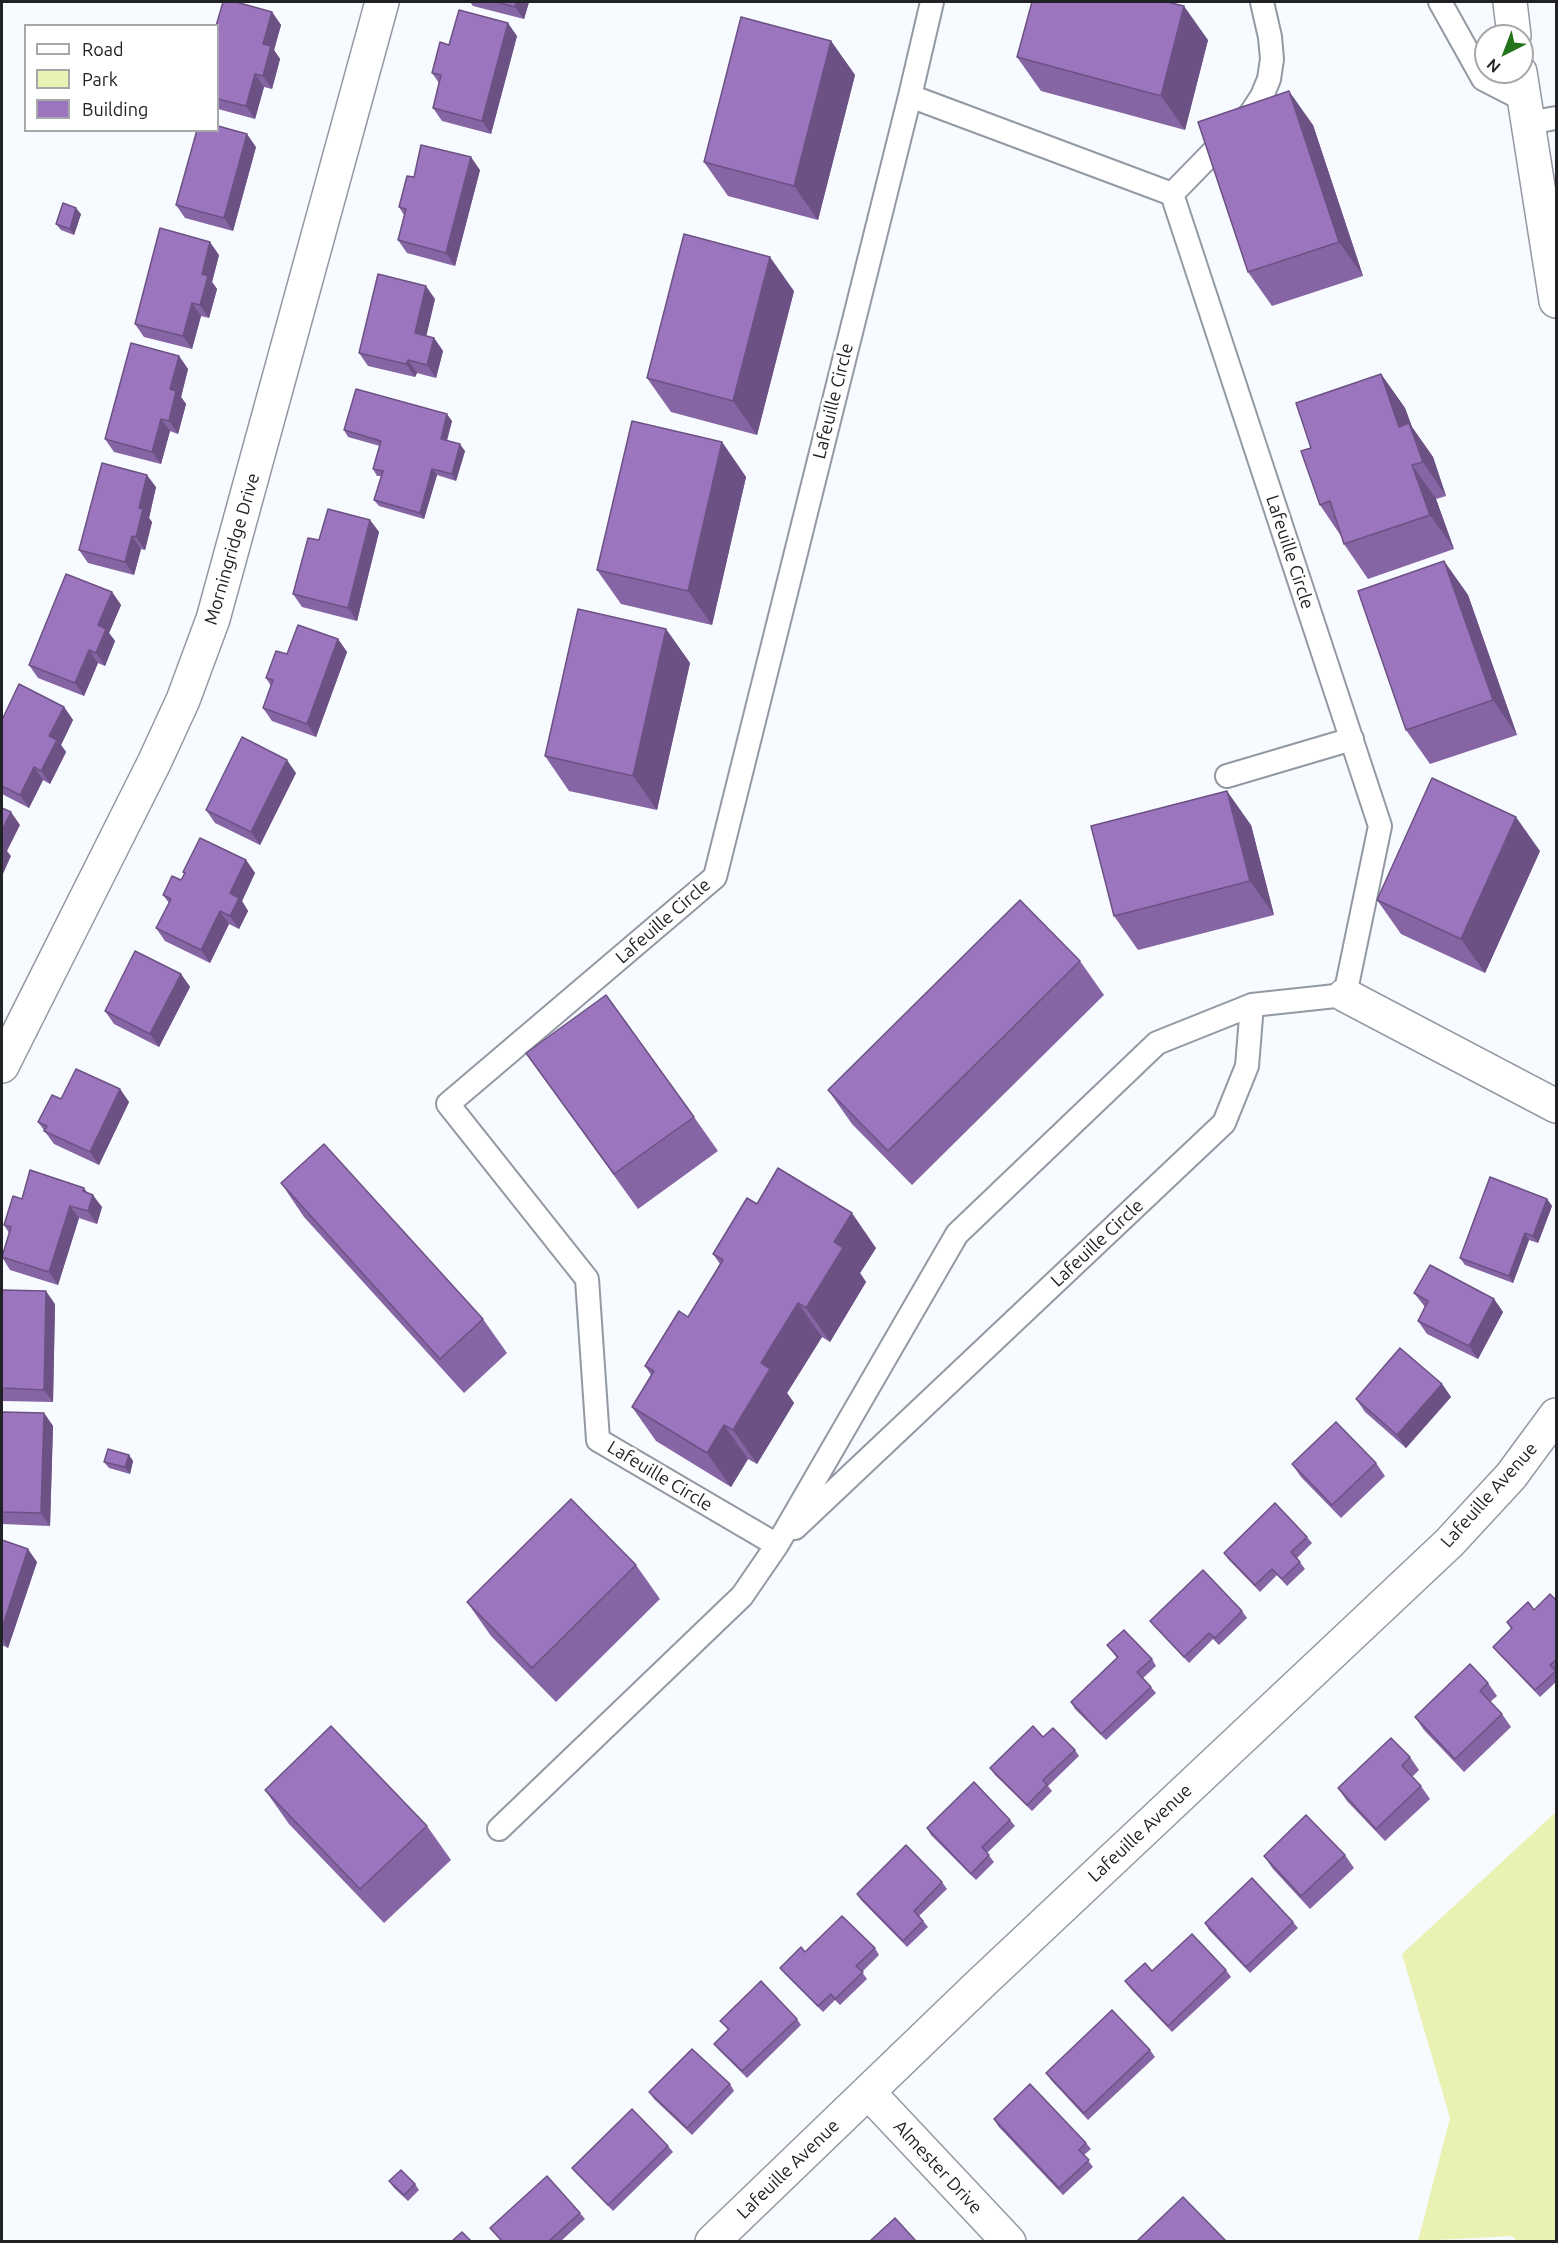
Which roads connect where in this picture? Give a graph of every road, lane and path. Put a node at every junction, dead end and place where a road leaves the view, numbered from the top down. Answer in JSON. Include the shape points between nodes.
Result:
{"nodes":[{"id":1,"x":382,"y":2,"type":"edge"},
{"id":2,"x":932,"y":2,"type":"edge"},
{"id":3,"x":1262,"y":2,"type":"edge"},
{"id":4,"x":1440,"y":2,"type":"edge"},
{"id":5,"x":1509,"y":2,"type":"edge"},
{"id":6,"x":1512,"y":24,"type":"edge"},
{"id":7,"x":910,"y":96,"type":"junction"},
{"id":8,"x":1532,"y":103,"type":"edge"},
{"id":9,"x":1173,"y":194,"type":"junction"},
{"id":10,"x":1557,"y":301,"type":"edge"},
{"id":11,"x":1352,"y":739,"type":"junction"},
{"id":12,"x":1227,"y":776,"type":"dead end"},
{"id":13,"x":1346,"y":995,"type":"junction"},
{"id":14,"x":1252,"y":1005,"type":"junction"},
{"id":15,"x":2,"y":1066,"type":"edge"},
{"id":16,"x":1557,"y":1106,"type":"edge"},
{"id":17,"x":1557,"y":1415,"type":"edge"},
{"id":18,"x":777,"y":1545,"type":"junction"},
{"id":19,"x":499,"y":1829,"type":"dead end"},
{"id":20,"x":868,"y":2092,"type":"junction"},
{"id":21,"x":712,"y":2241,"type":"edge"},
{"id":22,"x":1009,"y":2241,"type":"edge"}],
"edges":[{"from":1,"to":15,"type":"street","name":"Morningridge Drive","via":[[213,619],[154,763]]},
{"from":2,"to":7,"type":"lane"},
{"from":3,"to":9,"type":"lane","via":[[1272,59],[1262,96],[1251,113]]},
{"from":4,"to":8,"type":"lane","via":[[1483,79]]},
{"from":5,"to":6,"type":"street"},
{"from":7,"to":9,"type":"lane"},
{"from":7,"to":18,"type":"lane","name":"Lafeuille Circle","via":[[715,877],[448,1104],[587,1279],[598,1440]]},
{"from":8,"to":10,"type":"street"},
{"from":9,"to":11,"type":"lane","name":"Lafeuille Circle"},
{"from":11,"to":12,"type":"lane"},
{"from":11,"to":13,"type":"lane","name":"Lafeuille Circle","via":[[1380,825]]},
{"from":13,"to":14,"type":"lane"},
{"from":13,"to":16,"type":"street"},
{"from":14,"to":18,"type":"lane","name":"Lafeuille Circle","via":[[1247,1066],[1224,1123]]},
{"from":14,"to":18,"type":"lane","via":[[1157,1042],[957,1234]]},
{"from":17,"to":20,"type":"street","name":"Lafeuille Avenue","via":[[1511,1476],[1449,1543]]},
{"from":18,"to":19,"type":"lane","via":[[742,1596]]},
{"from":20,"to":21,"type":"street","name":"Lafeuille Avenue"},
{"from":20,"to":22,"type":"street","name":"Almester Drive"}]}
